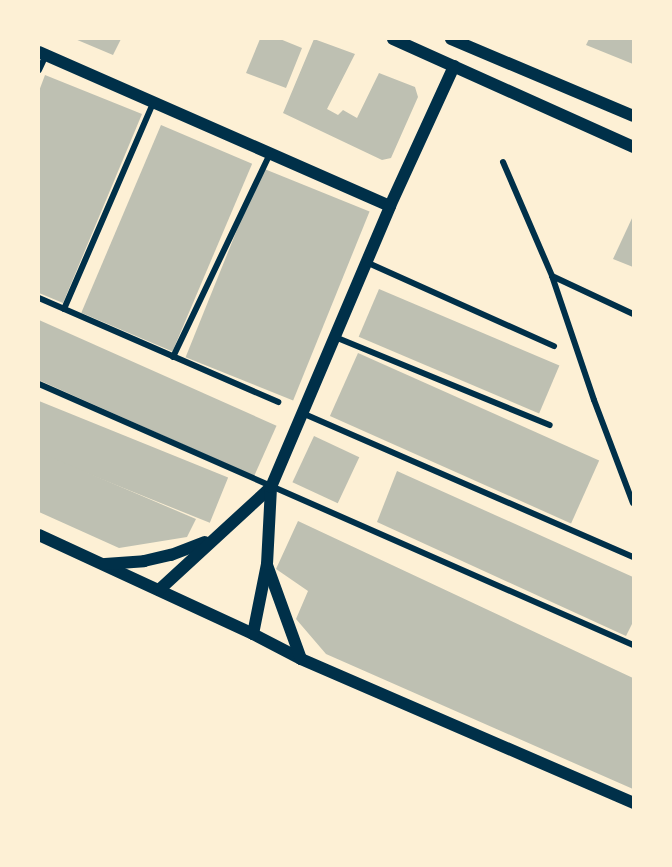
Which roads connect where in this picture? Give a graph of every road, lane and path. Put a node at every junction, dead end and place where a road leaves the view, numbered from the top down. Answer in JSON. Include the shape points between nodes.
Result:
{"nodes":[{"id":1,"x":393,"y":39,"type":"edge"},
{"id":2,"x":451,"y":39,"type":"edge"},
{"id":3,"x":42,"y":53,"type":"edge"},
{"id":4,"x":454,"y":66,"type":"junction"},
{"id":5,"x":39,"y":70,"type":"edge"},
{"id":6,"x":153,"y":102,"type":"junction"},
{"id":7,"x":633,"y":116,"type":"edge"},
{"id":8,"x":633,"y":147,"type":"edge"},
{"id":9,"x":270,"y":154,"type":"junction"},
{"id":10,"x":502,"y":162,"type":"dead end"},
{"id":11,"x":390,"y":206,"type":"junction"},
{"id":12,"x":366,"y":262,"type":"junction"},
{"id":13,"x":552,"y":276,"type":"junction"},
{"id":14,"x":39,"y":298,"type":"edge"},
{"id":15,"x":64,"y":309,"type":"junction"},
{"id":16,"x":633,"y":314,"type":"edge"},
{"id":17,"x":335,"y":337,"type":"junction"},
{"id":18,"x":554,"y":346,"type":"dead end"},
{"id":19,"x":173,"y":357,"type":"junction"},
{"id":20,"x":39,"y":384,"type":"edge"},
{"id":21,"x":278,"y":402,"type":"dead end"},
{"id":22,"x":302,"y":413,"type":"junction"},
{"id":23,"x":550,"y":425,"type":"dead end"},
{"id":24,"x":271,"y":487,"type":"junction"},
{"id":25,"x":633,"y":503,"type":"edge"},
{"id":26,"x":39,"y":535,"type":"edge"},
{"id":27,"x":212,"y":540,"type":"junction"},
{"id":28,"x":633,"y":557,"type":"edge"},
{"id":29,"x":102,"y":564,"type":"junction"},
{"id":30,"x":267,"y":564,"type":"junction"},
{"id":31,"x":159,"y":590,"type":"junction"},
{"id":32,"x":253,"y":634,"type":"junction"},
{"id":33,"x":633,"y":645,"type":"edge"},
{"id":34,"x":301,"y":659,"type":"junction"},
{"id":35,"x":633,"y":803,"type":"edge"}],
"edges":[{"from":1,"to":4,"type":"main road"},
{"from":2,"to":7,"type":"main road"},
{"from":3,"to":5,"type":"street"},
{"from":3,"to":6,"type":"main road"},
{"from":4,"to":8,"type":"main road"},
{"from":4,"to":11,"type":"main road"},
{"from":6,"to":9,"type":"main road"},
{"from":6,"to":15,"type":"street"},
{"from":9,"to":11,"type":"main road"},
{"from":9,"to":19,"type":"street"},
{"from":10,"to":13,"type":"street"},
{"from":11,"to":12,"type":"main road"},
{"from":12,"to":17,"type":"main road"},
{"from":12,"to":18,"type":"street"},
{"from":13,"to":16,"type":"street"},
{"from":13,"to":25,"type":"street"},
{"from":14,"to":15,"type":"street"},
{"from":15,"to":19,"type":"street"},
{"from":17,"to":22,"type":"main road"},
{"from":17,"to":23,"type":"street"},
{"from":19,"to":21,"type":"street"},
{"from":20,"to":24,"type":"street"},
{"from":22,"to":24,"type":"main road"},
{"from":22,"to":28,"type":"street"},
{"from":24,"to":27,"type":"main road"},
{"from":24,"to":30,"type":"main road"},
{"from":24,"to":33,"type":"street"},
{"from":26,"to":29,"type":"main road"},
{"from":27,"to":29,"type":"main road","via":[[144,561]]},
{"from":27,"to":31,"type":"main road"},
{"from":29,"to":31,"type":"main road"},
{"from":30,"to":32,"type":"main road"},
{"from":30,"to":34,"type":"main road"},
{"from":31,"to":32,"type":"main road"},
{"from":32,"to":34,"type":"main road"},
{"from":34,"to":35,"type":"main road"}]}
